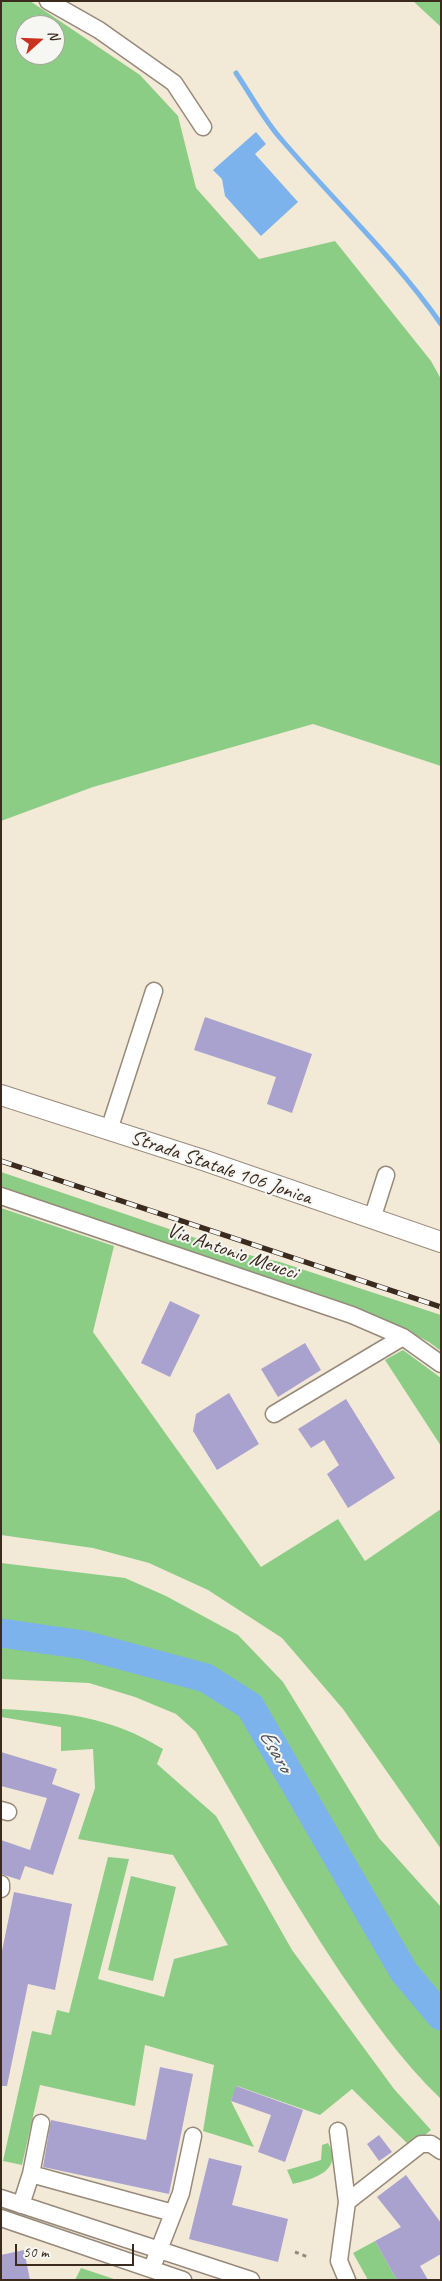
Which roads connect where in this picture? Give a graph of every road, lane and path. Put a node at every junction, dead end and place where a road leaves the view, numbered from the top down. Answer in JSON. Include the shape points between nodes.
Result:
{"nodes":[{"id":1,"x":48,"y":1,"type":"edge"},
{"id":2,"x":203,"y":127,"type":"dead end"},
{"id":3,"x":154,"y":991,"type":"dead end"},
{"id":4,"x":1,"y":1095,"type":"edge"},
{"id":5,"x":109,"y":1130,"type":"junction"},
{"id":6,"x":386,"y":1175,"type":"dead end"},
{"id":7,"x":1,"y":1196,"type":"edge"},
{"id":8,"x":372,"y":1219,"type":"junction"},
{"id":9,"x":441,"y":1242,"type":"edge"},
{"id":10,"x":403,"y":1337,"type":"junction"},
{"id":11,"x":441,"y":1364,"type":"edge"},
{"id":12,"x":274,"y":1414,"type":"dead end"},
{"id":13,"x":41,"y":2123,"type":"dead end"},
{"id":14,"x":338,"y":2130,"type":"dead end"},
{"id":15,"x":193,"y":2136,"type":"dead end"},
{"id":16,"x":441,"y":2151,"type":"edge"},
{"id":17,"x":31,"y":2174,"type":"junction"},
{"id":18,"x":1,"y":2198,"type":"edge"},
{"id":19,"x":347,"y":2202,"type":"junction"},
{"id":20,"x":21,"y":2205,"type":"junction"},
{"id":21,"x":173,"y":2213,"type":"junction"},
{"id":22,"x":1,"y":2218,"type":"edge"},
{"id":23,"x":159,"y":2251,"type":"junction"},
{"id":24,"x":295,"y":2252,"type":"dead end"},
{"id":25,"x":308,"y":2257,"type":"dead end"},
{"id":26,"x":152,"y":2269,"type":"junction"},
{"id":27,"x":183,"y":2280,"type":"edge"},
{"id":28,"x":252,"y":2280,"type":"edge"},
{"id":29,"x":347,"y":2280,"type":"edge"}],
"edges":[{"from":1,"to":2,"type":"street","via":[[99,30],[174,83]]},
{"from":3,"to":5,"type":"street"},
{"from":4,"to":5,"type":"main road","name":"Strada Statale 106 Jonica"},
{"from":5,"to":8,"type":"main road","name":"Strada Statale 106 Jonica"},
{"from":6,"to":8,"type":"street"},
{"from":7,"to":10,"type":"street","name":"Via Antonio Meucci","via":[[352,1316]]},
{"from":8,"to":9,"type":"main road","name":"Strada Statale 106 Jonica"},
{"from":10,"to":11,"type":"street","name":"Via Antonio Meucci"},
{"from":10,"to":12,"type":"street"},
{"from":13,"to":17,"type":"street"},
{"from":14,"to":19,"type":"street"},
{"from":15,"to":21,"type":"street","via":[[181,2193]]},
{"from":16,"to":19,"type":"street","via":[[431,2144],[422,2144]]},
{"from":17,"to":20,"type":"street"},
{"from":17,"to":21,"type":"street"},
{"from":18,"to":20,"type":"street"},
{"from":19,"to":29,"type":"street","via":[[339,2261]]},
{"from":20,"to":23,"type":"street"},
{"from":21,"to":23,"type":"street"},
{"from":22,"to":26,"type":"street"},
{"from":23,"to":26,"type":"street"},
{"from":23,"to":28,"type":"street"},
{"from":24,"to":25,"type":"path"},
{"from":26,"to":27,"type":"street"}]}
